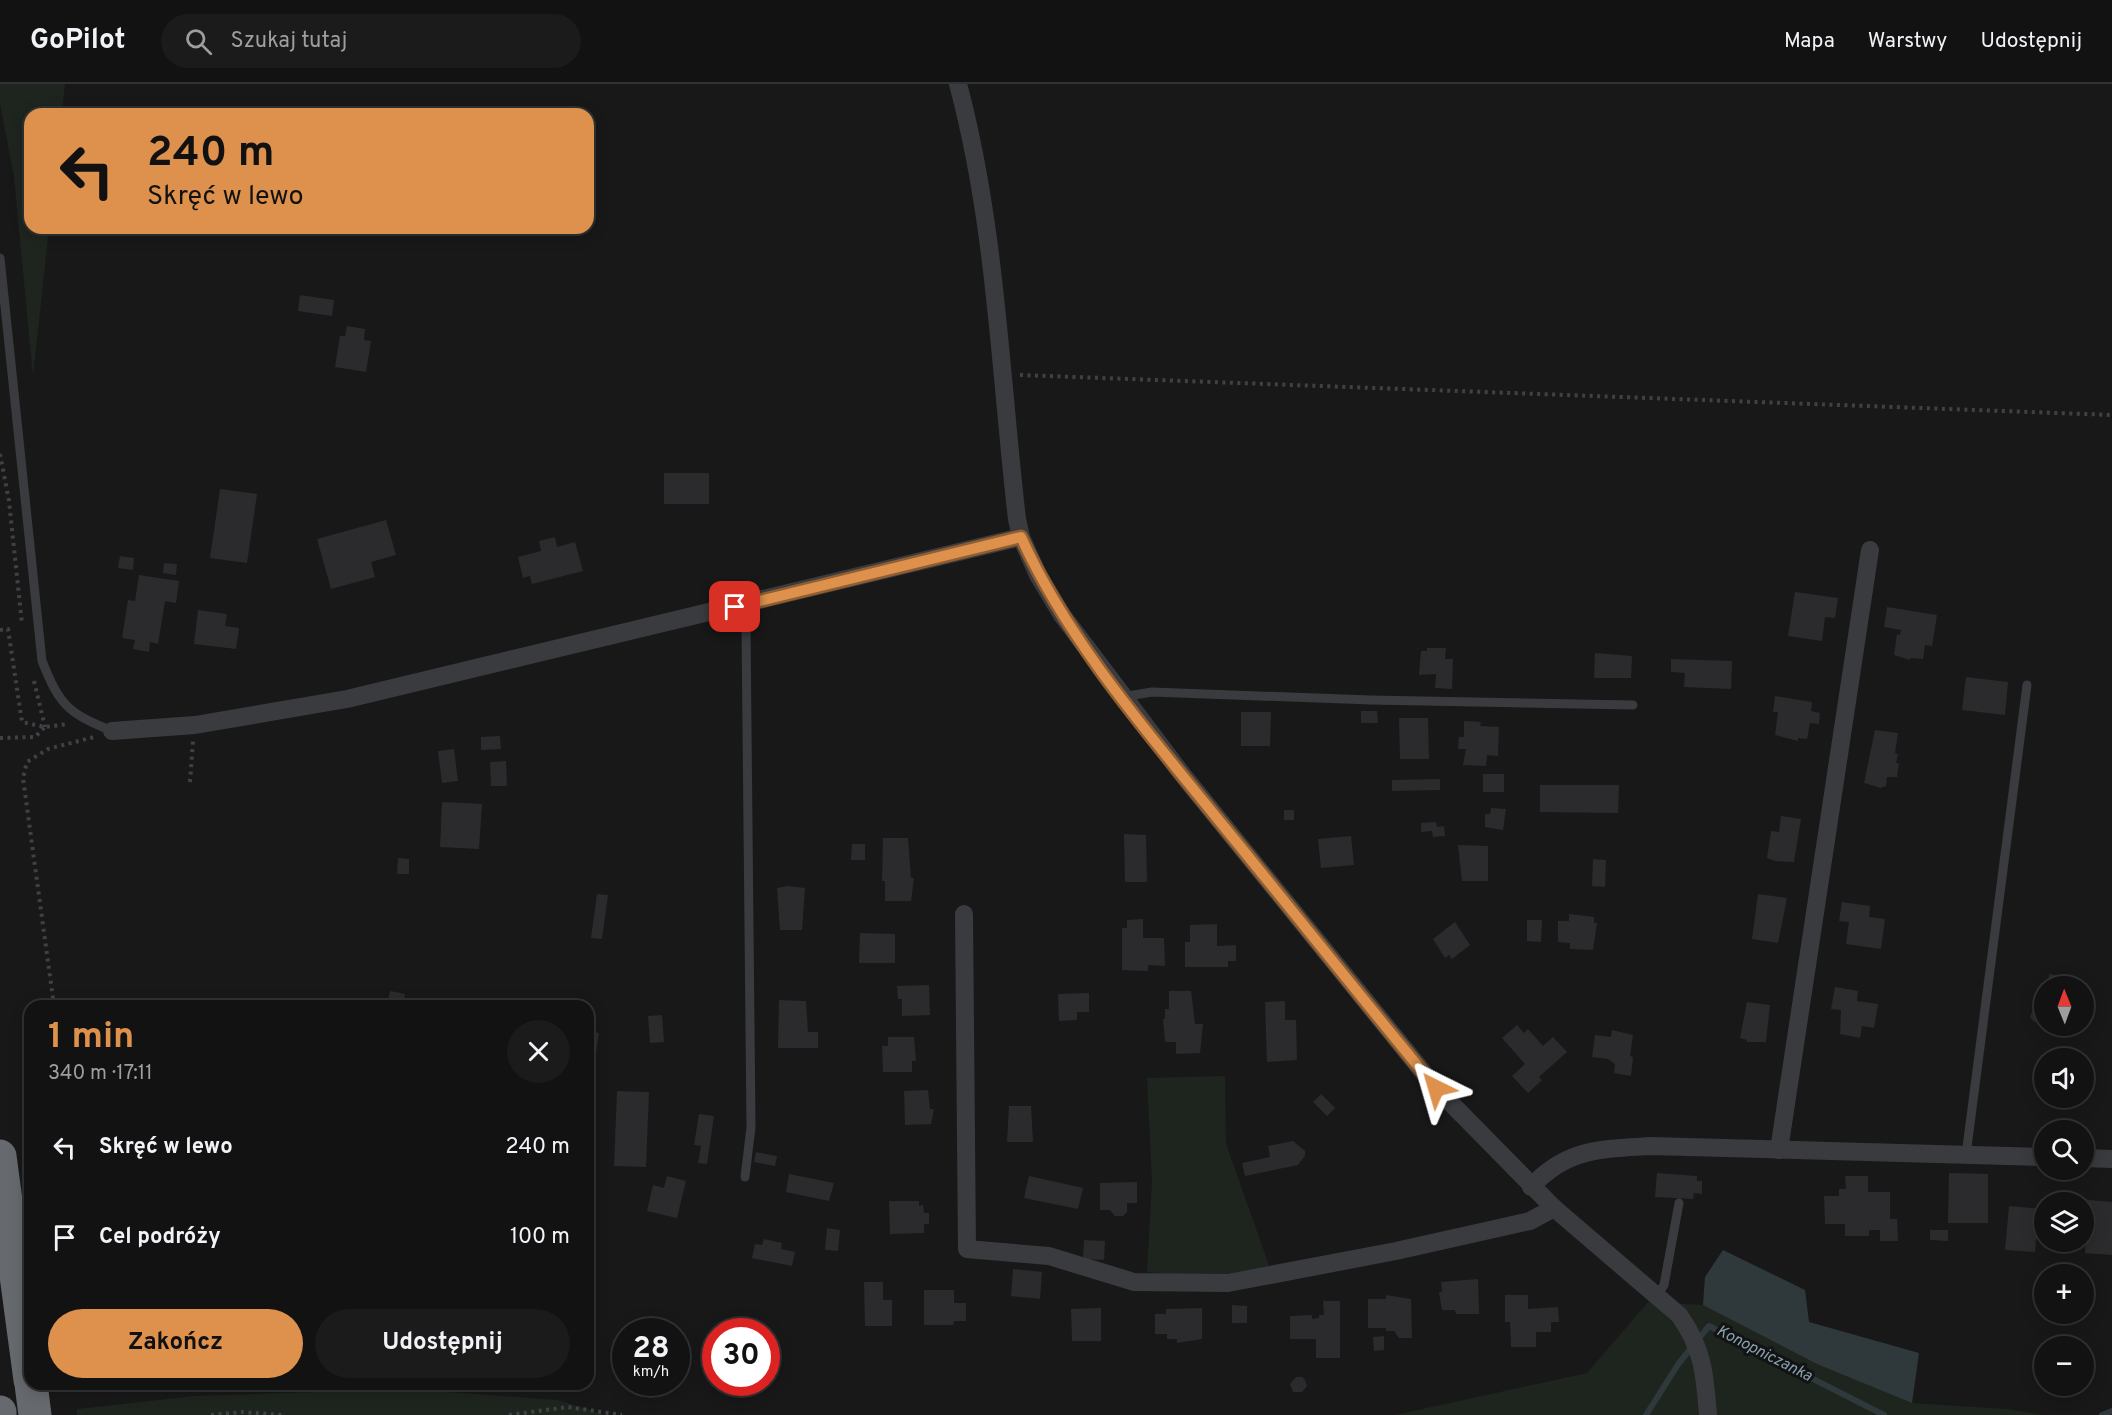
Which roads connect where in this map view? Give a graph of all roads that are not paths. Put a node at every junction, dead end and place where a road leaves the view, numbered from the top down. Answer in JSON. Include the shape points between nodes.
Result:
{"nodes":[{"id":1,"x":958,"y":84,"type":"edge"},
{"id":2,"x":0,"y":258,"type":"edge"},
{"id":3,"x":1021,"y":537,"type":"junction"},
{"id":4,"x":1870,"y":550,"type":"dead end"},
{"id":5,"x":756,"y":602,"type":"junction"},
{"id":6,"x":2027,"y":685,"type":"dead end"},
{"id":7,"x":1122,"y":697,"type":"junction"},
{"id":8,"x":1632,"y":705,"type":"dead end"},
{"id":9,"x":112,"y":731,"type":"joint"},
{"id":10,"x":964,"y":914,"type":"dead end"},
{"id":11,"x":1779,"y":1150,"type":"junction"},
{"id":12,"x":1966,"y":1155,"type":"junction"},
{"id":13,"x":0,"y":1156,"type":"edge"},
{"id":14,"x":2034,"y":1157,"type":"edge"},
{"id":15,"x":2094,"y":1158,"type":"edge"},
{"id":16,"x":2112,"y":1159,"type":"edge"},
{"id":17,"x":744,"y":1177,"type":"dead end"},
{"id":18,"x":1531,"y":1187,"type":"junction"},
{"id":19,"x":1679,"y":1203,"type":"dead end"},
{"id":20,"x":1554,"y":1208,"type":"junction"},
{"id":21,"x":1656,"y":1297,"type":"junction"},
{"id":22,"x":24,"y":1337,"type":"edge"},
{"id":23,"x":31,"y":1390,"type":"edge"},
{"id":24,"x":35,"y":1415,"type":"edge"},
{"id":25,"x":1708,"y":1415,"type":"edge"}],
"edges":[{"from":1,"to":3,"type":"street","via":[[977,162],[990,243]]},
{"from":2,"to":9,"type":"lane","via":[[42,661],[52,687],[66,706],[78,717]]},
{"from":3,"to":5,"type":"street"},
{"from":3,"to":7,"type":"street","via":[[1062,615]]},
{"from":4,"to":11,"type":"street"},
{"from":5,"to":9,"type":"street","via":[[347,699],[195,725]]},
{"from":5,"to":17,"type":"lane","via":[[746,627],[751,1127]]},
{"from":6,"to":12,"type":"lane"},
{"from":7,"to":8,"type":"lane","via":[[1152,692]]},
{"from":7,"to":18,"type":"street","via":[[1436,1088]]},
{"from":10,"to":20,"type":"street","via":[[967,1249],[1049,1256],[1134,1282],[1228,1283],[1530,1221]]},
{"from":11,"to":12,"type":"street"},
{"from":11,"to":18,"type":"street","via":[[1651,1146],[1594,1149],[1559,1162]]},
{"from":12,"to":14,"type":"street"},
{"from":13,"to":22,"type":"highway"},
{"from":15,"to":16,"type":"street"},
{"from":18,"to":20,"type":"street"},
{"from":19,"to":21,"type":"lane","via":[[1664,1285]]},
{"from":20,"to":21,"type":"street"},
{"from":21,"to":25,"type":"street","via":[[1679,1315],[1700,1351]]},
{"from":23,"to":24,"type":"highway"}]}
